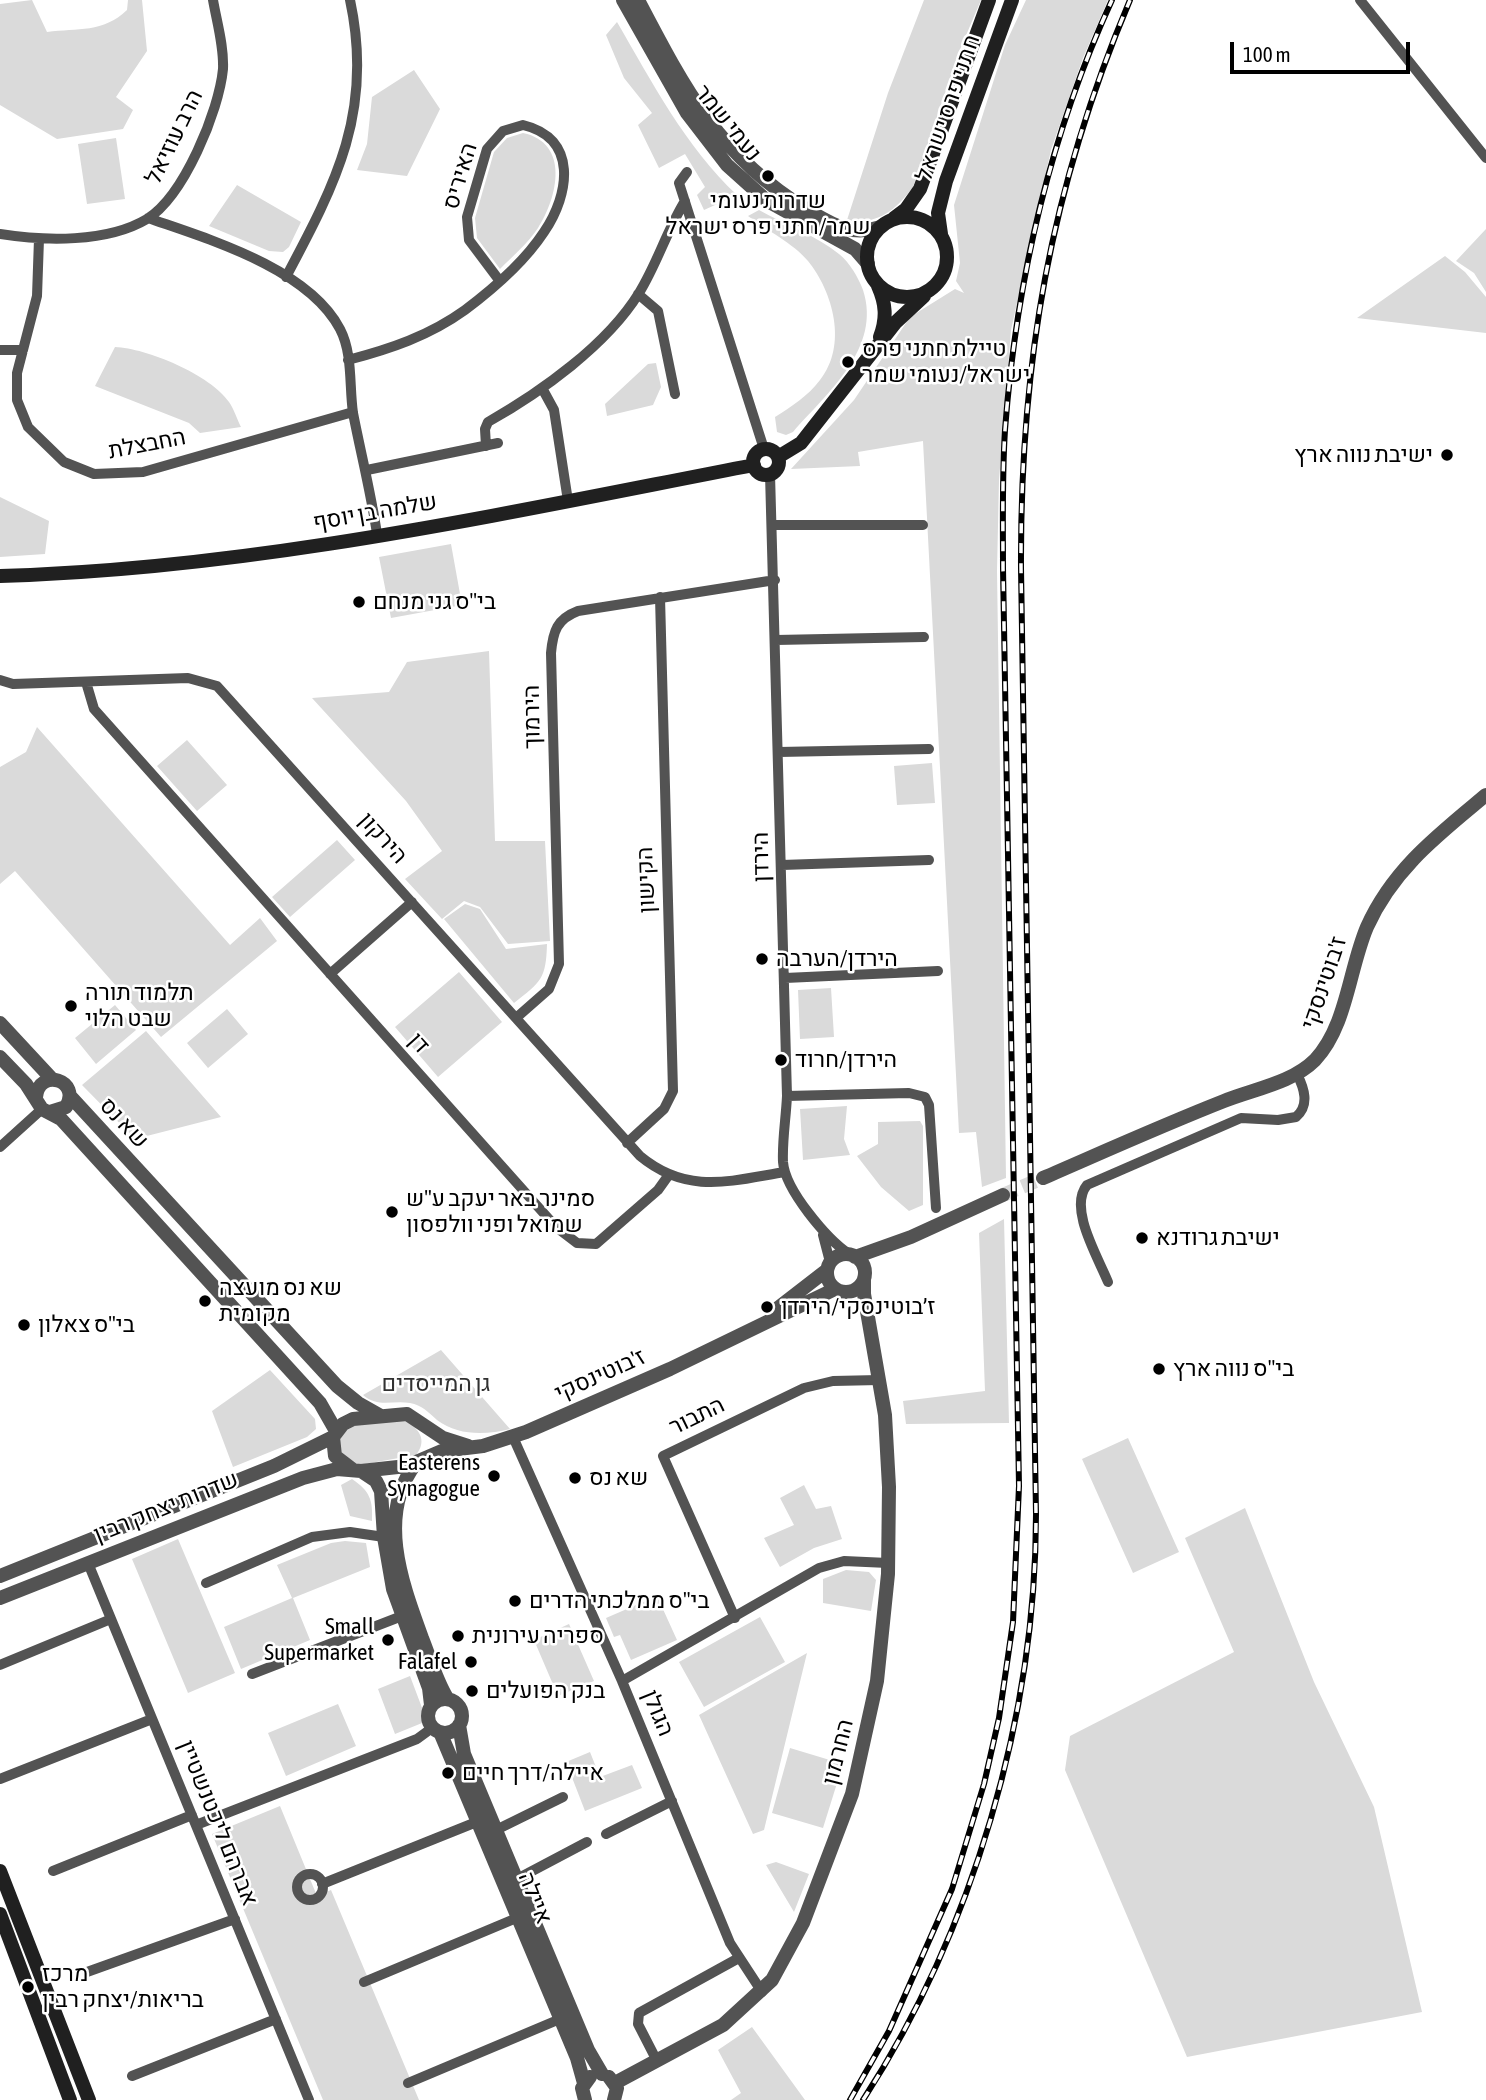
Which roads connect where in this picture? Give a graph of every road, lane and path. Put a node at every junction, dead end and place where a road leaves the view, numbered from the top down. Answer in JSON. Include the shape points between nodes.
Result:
{"nodes":[{"id":1,"x":213,"y":0,"type":"edge"},
{"id":2,"x":350,"y":0,"type":"edge"},
{"id":3,"x":623,"y":0,"type":"edge"},
{"id":4,"x":638,"y":0,"type":"edge"},
{"id":5,"x":989,"y":0,"type":"edge"},
{"id":6,"x":1012,"y":0,"type":"edge"},
{"id":7,"x":1360,"y":0,"type":"edge"},
{"id":8,"x":1486,"y":158,"type":"edge"},
{"id":9,"x":687,"y":172,"type":"dead end"},
{"id":10,"x":685,"y":201,"type":"junction"},
{"id":11,"x":148,"y":219,"type":"junction"},
{"id":12,"x":886,"y":224,"type":"junction"},
{"id":13,"x":0,"y":234,"type":"edge"},
{"id":14,"x":941,"y":234,"type":"junction"},
{"id":15,"x":39,"y":239,"type":"junction"},
{"id":16,"x":868,"y":264,"type":"junction"},
{"id":17,"x":286,"y":277,"type":"junction"},
{"id":18,"x":499,"y":280,"type":"junction"},
{"id":19,"x":878,"y":285,"type":"junction"},
{"id":20,"x":928,"y":291,"type":"junction"},
{"id":21,"x":638,"y":294,"type":"junction"},
{"id":22,"x":0,"y":350,"type":"edge"},
{"id":23,"x":23,"y":350,"type":"junction"},
{"id":24,"x":348,"y":360,"type":"junction"},
{"id":25,"x":866,"y":363,"type":"junction"},
{"id":26,"x":541,"y":388,"type":"junction"},
{"id":27,"x":674,"y":394,"type":"dead end"},
{"id":28,"x":353,"y":412,"type":"junction"},
{"id":29,"x":764,"y":449,"type":"junction"},
{"id":30,"x":778,"y":457,"type":"junction"},
{"id":31,"x":754,"y":465,"type":"junction"},
{"id":32,"x":367,"y":470,"type":"junction"},
{"id":33,"x":770,"y":474,"type":"junction"},
{"id":34,"x":568,"y":501,"type":"junction"},
{"id":35,"x":774,"y":525,"type":"junction"},
{"id":36,"x":923,"y":525,"type":"dead end"},
{"id":37,"x":377,"y":534,"type":"junction"},
{"id":38,"x":0,"y":576,"type":"edge"},
{"id":39,"x":775,"y":580,"type":"junction"},
{"id":40,"x":660,"y":597,"type":"junction"},
{"id":41,"x":924,"y":637,"type":"dead end"},
{"id":42,"x":776,"y":640,"type":"junction"},
{"id":43,"x":0,"y":681,"type":"edge"},
{"id":44,"x":86,"y":682,"type":"junction"},
{"id":45,"x":929,"y":749,"type":"dead end"},
{"id":46,"x":779,"y":752,"type":"junction"},
{"id":47,"x":1486,"y":795,"type":"edge"},
{"id":48,"x":929,"y":860,"type":"dead end"},
{"id":49,"x":782,"y":865,"type":"junction"},
{"id":50,"x":412,"y":902,"type":"junction"},
{"id":51,"x":939,"y":971,"type":"dead end"},
{"id":52,"x":330,"y":974,"type":"junction"},
{"id":53,"x":785,"y":978,"type":"junction"},
{"id":54,"x":516,"y":1018,"type":"junction"},
{"id":55,"x":0,"y":1023,"type":"edge"},
{"id":56,"x":0,"y":1057,"type":"edge"},
{"id":57,"x":1297,"y":1074,"type":"junction"},
{"id":58,"x":52,"y":1079,"type":"junction"},
{"id":59,"x":788,"y":1096,"type":"junction"},
{"id":60,"x":70,"y":1097,"type":"junction"},
{"id":61,"x":43,"y":1106,"type":"junction"},
{"id":62,"x":628,"y":1143,"type":"junction"},
{"id":63,"x":0,"y":1147,"type":"edge"},
{"id":64,"x":785,"y":1172,"type":"junction"},
{"id":65,"x":668,"y":1176,"type":"junction"},
{"id":66,"x":1043,"y":1178,"type":"tunnel mouth"},
{"id":67,"x":1003,"y":1195,"type":"tunnel mouth"},
{"id":68,"x":936,"y":1208,"type":"dead end"},
{"id":69,"x":820,"y":1229,"type":"junction"},
{"id":70,"x":911,"y":1237,"type":"junction"},
{"id":71,"x":852,"y":1255,"type":"junction"},
{"id":72,"x":828,"y":1266,"type":"junction"},
{"id":73,"x":864,"y":1276,"type":"junction"},
{"id":74,"x":1108,"y":1282,"type":"dead end"},
{"id":75,"x":838,"y":1291,"type":"junction"},
{"id":76,"x":872,"y":1332,"type":"junction"},
{"id":77,"x":732,"y":1340,"type":"junction"},
{"id":78,"x":879,"y":1380,"type":"junction"},
{"id":79,"x":381,"y":1416,"type":"junction"},
{"id":80,"x":424,"y":1423,"type":"junction"},
{"id":81,"x":334,"y":1434,"type":"junction"},
{"id":82,"x":513,"y":1437,"type":"junction"},
{"id":83,"x":483,"y":1446,"type":"junction"},
{"id":84,"x":419,"y":1462,"type":"junction"},
{"id":85,"x":356,"y":1470,"type":"junction"},
{"id":86,"x":384,"y":1537,"type":"junction"},
{"id":87,"x":88,"y":1563,"type":"junction"},
{"id":88,"x":888,"y":1563,"type":"junction"},
{"id":89,"x":0,"y":1576,"type":"edge"},
{"id":90,"x":206,"y":1583,"type":"dead end"},
{"id":91,"x":0,"y":1598,"type":"edge"},
{"id":92,"x":402,"y":1616,"type":"junction"},
{"id":93,"x":735,"y":1618,"type":"junction"},
{"id":94,"x":111,"y":1619,"type":"junction"},
{"id":95,"x":0,"y":1665,"type":"edge"},
{"id":96,"x":252,"y":1674,"type":"dead end"},
{"id":97,"x":622,"y":1681,"type":"junction"},
{"id":98,"x":447,"y":1698,"type":"junction"},
{"id":99,"x":431,"y":1705,"type":"junction"},
{"id":100,"x":152,"y":1719,"type":"junction"},
{"id":101,"x":459,"y":1725,"type":"junction"},
{"id":102,"x":436,"y":1730,"type":"junction"},
{"id":103,"x":0,"y":1779,"type":"edge"},
{"id":104,"x":563,"y":1797,"type":"dead end"},
{"id":105,"x":672,"y":1801,"type":"junction"},
{"id":106,"x":194,"y":1820,"type":"junction"},
{"id":107,"x":479,"y":1821,"type":"junction"},
{"id":108,"x":496,"y":1830,"type":"junction"},
{"id":109,"x":606,"y":1834,"type":"dead end"},
{"id":110,"x":587,"y":1842,"type":"dead end"},
{"id":111,"x":0,"y":1871,"type":"edge"},
{"id":112,"x":54,"y":1871,"type":"dead end"},
{"id":113,"x":517,"y":1879,"type":"junction"},
{"id":114,"x":322,"y":1884,"type":"dead end"},
{"id":115,"x":0,"y":1914,"type":"edge"},
{"id":116,"x":519,"y":1917,"type":"junction"},
{"id":117,"x":235,"y":1919,"type":"junction"},
{"id":118,"x":737,"y":1959,"type":"junction"},
{"id":119,"x":87,"y":1972,"type":"dead end"},
{"id":120,"x":364,"y":1982,"type":"dead end"},
{"id":121,"x":762,"y":1992,"type":"junction"},
{"id":122,"x":276,"y":2019,"type":"junction"},
{"id":123,"x":560,"y":2019,"type":"junction"},
{"id":124,"x":657,"y":2061,"type":"junction"},
{"id":125,"x":602,"y":2074,"type":"junction"},
{"id":126,"x":132,"y":2076,"type":"dead end"},
{"id":127,"x":408,"y":2083,"type":"dead end"},
{"id":128,"x":584,"y":2083,"type":"junction"},
{"id":129,"x":615,"y":2083,"type":"junction"},
{"id":130,"x":70,"y":2100,"type":"edge"},
{"id":131,"x":89,"y":2100,"type":"edge"},
{"id":132,"x":309,"y":2100,"type":"edge"},
{"id":133,"x":584,"y":2100,"type":"edge"},
{"id":134,"x":614,"y":2100,"type":"edge"}],
"edges":[{"from":1,"to":11,"type":"street","name":"הרב עוזיאל","via":[[223,66],[214,112],[173,194]]},
{"from":2,"to":17,"type":"street","via":[[357,52],[349,139],[333,186]]},
{"from":3,"to":16,"type":"street","name":"נעמי שמר","via":[[687,113],[727,165],[766,200],[855,249]]},
{"from":4,"to":12,"type":"street","name":"נעמי שמר","via":[[697,106],[736,156],[774,189],[831,224],[855,232]]},
{"from":5,"to":12,"type":"main road","name":"חתני פרס ישראל","via":[[920,189],[906,209]]},
{"from":6,"to":14,"type":"main road","name":"חתני פרס ישראל","via":[[946,181],[938,213]]},
{"from":7,"to":8,"type":"street"},
{"from":9,"to":10,"type":"street","via":[[679,183]]},
{"from":10,"to":21,"type":"street"},
{"from":10,"to":29,"type":"street"},
{"from":11,"to":15,"type":"street","name":"הרב עוזיאל","via":[[106,233]]},
{"from":11,"to":17,"type":"street","via":[[228,246]]},
{"from":12,"to":14,"type":"main road","via":[[914,217]]},
{"from":12,"to":16,"type":"main road","via":[[867,251]]},
{"from":13,"to":15,"type":"street","name":"הרב עוזיאל"},
{"from":14,"to":20,"type":"main road","via":[[947,267]]},
{"from":15,"to":23,"type":"street","name":"החבצלת","via":[[37,296]]},
{"from":16,"to":19,"type":"main road"},
{"from":17,"to":24,"type":"street","via":[[330,315],[344,338]]},
{"from":18,"to":18,"type":"street","name":"האיריס","via":[[545,231],[565,167],[558,145],[548,135],[523,125],[503,131],[487,149],[467,217],[469,240]]},
{"from":18,"to":24,"type":"street","name":"האיריס","via":[[465,309],[417,338]]},
{"from":19,"to":20,"type":"main road","via":[[899,297]]},
{"from":19,"to":25,"type":"main road","via":[[886,317]]},
{"from":20,"to":25,"type":"main road"},
{"from":21,"to":26,"type":"street","via":[[591,347]]},
{"from":21,"to":27,"type":"street","via":[[658,311]]},
{"from":22,"to":23,"type":"street"},
{"from":23,"to":28,"type":"street","name":"החבצלת","via":[[16,387],[28,426],[64,462],[94,474],[143,472]]},
{"from":24,"to":28,"type":"street"},
{"from":25,"to":30,"type":"main road","via":[[801,443]]},
{"from":26,"to":32,"type":"street","via":[[488,422],[485,429],[492,444]]},
{"from":26,"to":34,"type":"street","via":[[554,410]]},
{"from":28,"to":32,"type":"street"},
{"from":29,"to":30,"type":"main road"},
{"from":29,"to":31,"type":"main road","via":[[756,455]]},
{"from":30,"to":33,"type":"main road","via":[[778,467]]},
{"from":31,"to":33,"type":"main road","via":[[761,474]]},
{"from":31,"to":34,"type":"main road","name":"שלמה בן יוסף"},
{"from":32,"to":37,"type":"street"},
{"from":33,"to":35,"type":"street","name":"הירדן"},
{"from":34,"to":37,"type":"main road","name":"שלמה בן יוסף"},
{"from":35,"to":36,"type":"street"},
{"from":35,"to":39,"type":"street","name":"הירדן"},
{"from":37,"to":38,"type":"main road","name":"שלמה בן יוסף","via":[[243,558]]},
{"from":39,"to":40,"type":"street","name":"הירמוך"},
{"from":39,"to":42,"type":"street","name":"הירדן"},
{"from":40,"to":54,"type":"street","name":"הירמוך","via":[[578,611],[554,629],[559,964],[549,989]]},
{"from":40,"to":62,"type":"street","name":"הקישון","via":[[673,1091],[664,1109]]},
{"from":41,"to":42,"type":"street"},
{"from":42,"to":46,"type":"street","name":"הירדן"},
{"from":43,"to":44,"type":"street","name":"הירקון"},
{"from":44,"to":50,"type":"street","name":"הירקון","via":[[188,678],[217,687]]},
{"from":44,"to":52,"type":"street","name":"דן","via":[[94,709]]},
{"from":45,"to":46,"type":"street"},
{"from":46,"to":49,"type":"street","name":"הירדן"},
{"from":47,"to":57,"type":"street","name":"ז'בוטינסקי","via":[[1420,850],[1388,887],[1367,928],[1327,1046]]},
{"from":48,"to":49,"type":"street"},
{"from":49,"to":53,"type":"street","name":"הירדן"},
{"from":50,"to":52,"type":"street"},
{"from":50,"to":54,"type":"street","name":"הירקון"},
{"from":51,"to":53,"type":"street"},
{"from":52,"to":65,"type":"street","name":"דן","via":[[556,1227],[578,1244],[587,1246],[606,1238]]},
{"from":53,"to":59,"type":"street","name":"הירדן"},
{"from":54,"to":62,"type":"street","name":"הירקון"},
{"from":55,"to":58,"type":"street"},
{"from":56,"to":61,"type":"street","name":"שא נס"},
{"from":57,"to":66,"type":"street","name":"ז'בוטינסקי"},
{"from":57,"to":74,"type":"street","via":[[1305,1098],[1296,1117],[1241,1118],[1087,1185],[1081,1192],[1080,1212]]},
{"from":58,"to":60,"type":"street","via":[[67,1086]]},
{"from":58,"to":61,"type":"street","via":[[42,1083]]},
{"from":59,"to":64,"type":"street","name":"הירדן"},
{"from":59,"to":68,"type":"street","via":[[909,1093],[925,1097]]},
{"from":60,"to":61,"type":"street","via":[[66,1107]]},
{"from":60,"to":79,"type":"street","name":"שא נס","via":[[337,1386]]},
{"from":61,"to":63,"type":"street"},
{"from":61,"to":81,"type":"street","name":"שא נס","via":[[61,1119],[320,1403]]},
{"from":62,"to":65,"type":"street","name":"הירקון"},
{"from":64,"to":65,"type":"street","via":[[708,1183]]},
{"from":64,"to":69,"type":"street"},
{"from":67,"to":70,"type":"street"},
{"from":69,"to":71,"type":"street"},
{"from":69,"to":72,"type":"street"},
{"from":70,"to":71,"type":"street"},
{"from":70,"to":73,"type":"street"},
{"from":71,"to":72,"type":"street","via":[[838,1255]]},
{"from":71,"to":73,"type":"street"},
{"from":72,"to":75,"type":"street","via":[[828,1281]]},
{"from":72,"to":77,"type":"street","name":"ז'בוטינסקי","via":[[808,1287]]},
{"from":73,"to":75,"type":"street","via":[[852,1291]]},
{"from":73,"to":76,"type":"street","name":"החרמון","via":[[863,1294]]},
{"from":75,"to":76,"type":"street","name":"החרמון","via":[[852,1301]]},
{"from":75,"to":77,"type":"street","name":"ז'בוטינסקי"},
{"from":76,"to":78,"type":"street","name":"החרמון"},
{"from":77,"to":82,"type":"street","name":"ז'בוטינסקי"},
{"from":78,"to":88,"type":"street","name":"החרמון","via":[[889,1475]]},
{"from":78,"to":93,"type":"street","name":"התבור","via":[[833,1381],[804,1388],[663,1456]]},
{"from":79,"to":80,"type":"street","name":"ז'בוטינסקי","via":[[407,1414]]},
{"from":79,"to":81,"type":"street","name":"שדרות יצחק רבין","via":[[354,1419]]},
{"from":80,"to":83,"type":"street","name":"ז'בוטינסקי","via":[[443,1438]]},
{"from":80,"to":84,"type":"street","via":[[430,1441]]},
{"from":81,"to":85,"type":"street","name":"שא נס","via":[[335,1456]]},
{"from":81,"to":89,"type":"street","name":"שדרות יצחק רבין","via":[[274,1466]]},
{"from":82,"to":83,"type":"street","name":"ז'בוטינסקי"},
{"from":82,"to":97,"type":"street"},
{"from":83,"to":84,"type":"street","name":"ז'בוטינסקי","via":[[442,1451]]},
{"from":84,"to":85,"type":"street","name":"שדרות יצחק רבין"},
{"from":84,"to":98,"type":"street","via":[[400,1489],[395,1536],[408,1599]]},
{"from":85,"to":86,"type":"street","via":[[376,1481]]},
{"from":85,"to":87,"type":"street","name":"שדרות יצחק רבין","via":[[337,1469],[281,1485]]},
{"from":86,"to":90,"type":"street","via":[[350,1532],[312,1537]]},
{"from":86,"to":92,"type":"street"},
{"from":87,"to":91,"type":"street","name":"שדרות יצחק רבין"},
{"from":87,"to":94,"type":"street","name":"אברהם ליכטנשטיין"},
{"from":88,"to":93,"type":"street","name":"הגולן","via":[[844,1561],[819,1568]]},
{"from":88,"to":121,"type":"street","name":"החרמון","via":[[877,1681],[852,1794],[803,1923]]},
{"from":92,"to":96,"type":"street"},
{"from":92,"to":99,"type":"street"},
{"from":93,"to":97,"type":"street","name":"הגולן"},
{"from":94,"to":95,"type":"street"},
{"from":94,"to":100,"type":"street","name":"אברהם ליכטנשטיין"},
{"from":97,"to":105,"type":"street","name":"הגולן"},
{"from":98,"to":99,"type":"street"},
{"from":98,"to":101,"type":"street","via":[[460,1707]]},
{"from":99,"to":102,"type":"street","via":[[428,1719]]},
{"from":100,"to":103,"type":"street"},
{"from":100,"to":106,"type":"street","name":"אברהם ליכטנשטיין"},
{"from":101,"to":102,"type":"street","via":[[451,1732]]},
{"from":101,"to":108,"type":"street","name":"איילה","via":[[464,1754]]},
{"from":102,"to":106,"type":"street"},
{"from":102,"to":107,"type":"street","name":"איילה"},
{"from":104,"to":108,"type":"street"},
{"from":105,"to":109,"type":"street"},
{"from":105,"to":118,"type":"street","name":"הגולן"},
{"from":106,"to":112,"type":"street"},
{"from":106,"to":117,"type":"street","name":"אברהם ליכטנשטיין"},
{"from":107,"to":114,"type":"street"},
{"from":107,"to":116,"type":"street","name":"איילה"},
{"from":108,"to":113,"type":"street","name":"איילה"},
{"from":110,"to":113,"type":"street"},
{"from":111,"to":131,"type":"main road"},
{"from":113,"to":125,"type":"street","name":"איילה"},
{"from":115,"to":130,"type":"main road"},
{"from":116,"to":120,"type":"street"},
{"from":116,"to":123,"type":"street","name":"איילה"},
{"from":117,"to":119,"type":"street"},
{"from":117,"to":122,"type":"street","name":"אברהם ליכטנשטיין"},
{"from":118,"to":121,"type":"street","name":"הגולן"},
{"from":118,"to":124,"type":"street","via":[[639,2013],[638,2024]]},
{"from":121,"to":124,"type":"street","name":"החרמון","via":[[723,2025]]},
{"from":122,"to":126,"type":"street"},
{"from":122,"to":132,"type":"street","name":"אברהם ליכטנשטיין"},
{"from":123,"to":127,"type":"street"},
{"from":123,"to":128,"type":"street","name":"איילה"},
{"from":124,"to":129,"type":"street","name":"החרמון"},
{"from":125,"to":128,"type":"street"},
{"from":125,"to":129,"type":"street"},
{"from":128,"to":133,"type":"street"},
{"from":129,"to":134,"type":"street"}]}
